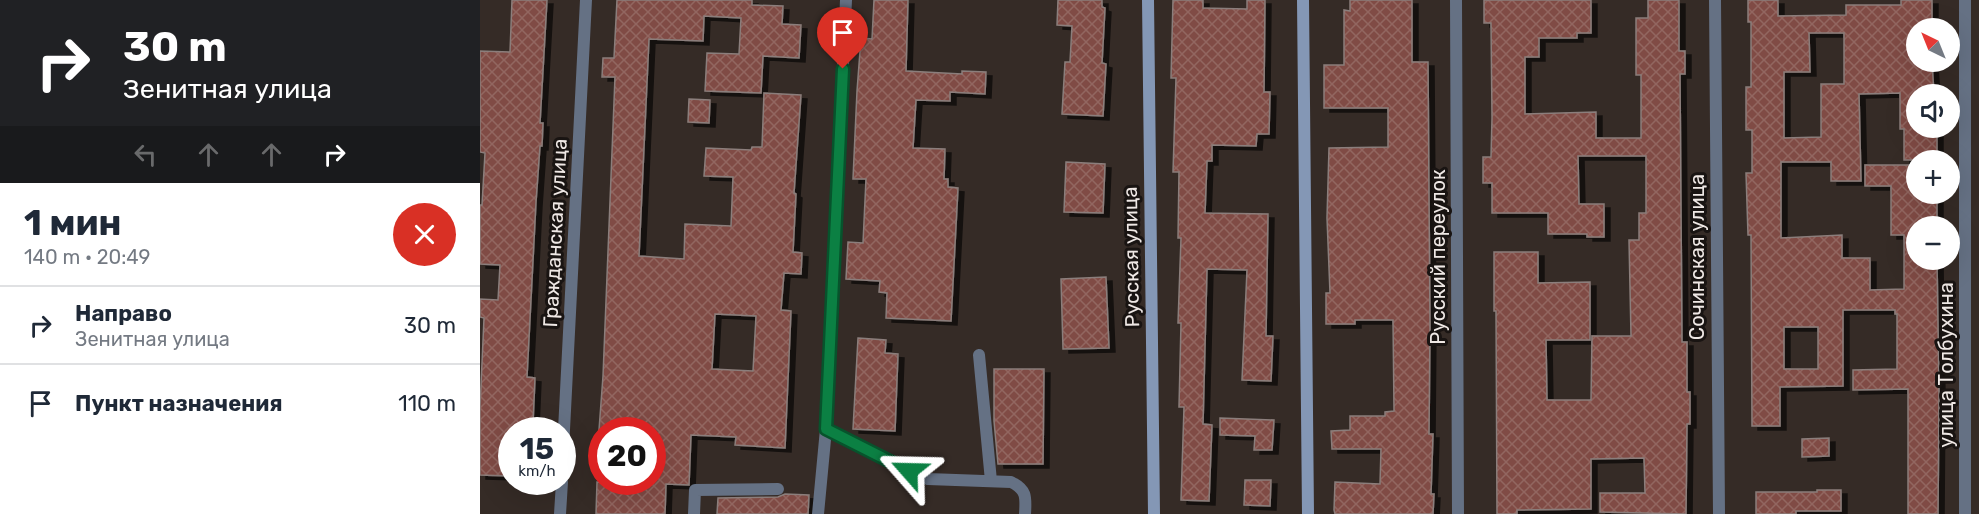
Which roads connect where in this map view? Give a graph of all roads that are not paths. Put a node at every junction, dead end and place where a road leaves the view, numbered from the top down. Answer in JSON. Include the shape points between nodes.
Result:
{"nodes":[{"id":1,"x":586,"y":0,"type":"edge"},
{"id":2,"x":846,"y":0,"type":"edge"},
{"id":3,"x":1148,"y":0,"type":"edge"},
{"id":4,"x":1303,"y":0,"type":"edge"},
{"id":5,"x":1456,"y":0,"type":"edge"},
{"id":6,"x":1715,"y":0,"type":"edge"},
{"id":7,"x":1965,"y":0,"type":"edge"},
{"id":8,"x":979,"y":355,"type":"dead end"},
{"id":9,"x":565,"y":417,"type":"edge"},
{"id":10,"x":826,"y":429,"type":"junction"},
{"id":11,"x":991,"y":481,"type":"junction"},
{"id":12,"x":778,"y":489,"type":"dead end"},
{"id":13,"x":561,"y":495,"type":"edge"},
{"id":14,"x":560,"y":514,"type":"edge"},
{"id":15,"x":694,"y":514,"type":"edge"},
{"id":16,"x":818,"y":514,"type":"edge"},
{"id":17,"x":1025,"y":514,"type":"edge"},
{"id":18,"x":1154,"y":514,"type":"edge"},
{"id":19,"x":1308,"y":514,"type":"edge"},
{"id":20,"x":1458,"y":514,"type":"edge"},
{"id":21,"x":1719,"y":514,"type":"edge"},
{"id":22,"x":1965,"y":514,"type":"edge"}],
"edges":[{"from":1,"to":9,"type":"street","name":"Гражданская улица"},
{"from":2,"to":10,"type":"street"},
{"from":3,"to":18,"type":"main road","name":"Русская улица"},
{"from":4,"to":19,"type":"main road"},
{"from":5,"to":20,"type":"street","name":"Русский переулок"},
{"from":6,"to":21,"type":"street","name":"Сочинская улица"},
{"from":7,"to":22,"type":"street","name":"улица Толбухина"},
{"from":8,"to":11,"type":"street"},
{"from":10,"to":11,"type":"street","via":[[928,479]]},
{"from":10,"to":16,"type":"street"},
{"from":11,"to":17,"type":"street","via":[[1011,482],[1020,487],[1026,497]]},
{"from":12,"to":15,"type":"street","via":[[695,490]]},
{"from":13,"to":14,"type":"street"}]}
